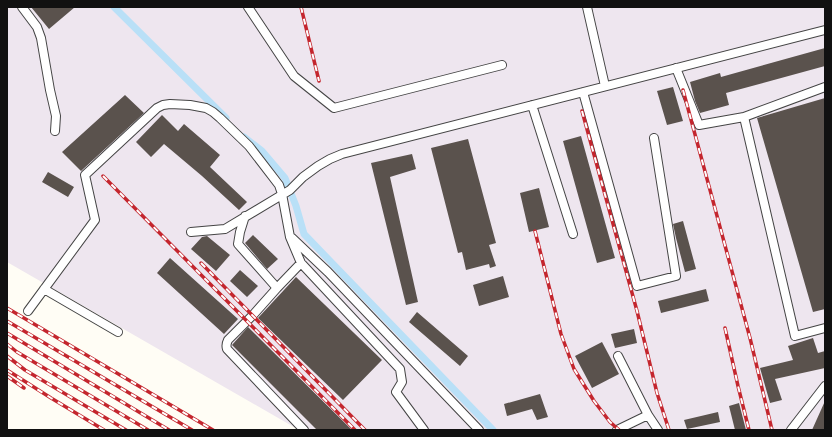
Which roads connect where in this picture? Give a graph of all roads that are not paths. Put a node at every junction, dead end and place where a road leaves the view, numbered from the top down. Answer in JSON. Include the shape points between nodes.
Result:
{"nodes":[{"id":1,"x":22,"y":7,"type":"edge"},
{"id":2,"x":248,"y":7,"type":"edge"},
{"id":3,"x":587,"y":7,"type":"edge"},
{"id":4,"x":825,"y":30,"type":"edge"},
{"id":5,"x":502,"y":65,"type":"dead end"},
{"id":6,"x":676,"y":68,"type":"junction"},
{"id":7,"x":605,"y":86,"type":"junction"},
{"id":8,"x":825,"y":87,"type":"edge"},
{"id":9,"x":583,"y":92,"type":"junction"},
{"id":10,"x":532,"y":105,"type":"junction"},
{"id":11,"x":744,"y":117,"type":"junction"},
{"id":12,"x":56,"y":131,"type":"dead end"},
{"id":13,"x":654,"y":138,"type":"dead end"},
{"id":14,"x":282,"y":194,"type":"junction"},
{"id":15,"x":245,"y":216,"type":"junction"},
{"id":16,"x":191,"y":232,"type":"dead end"},
{"id":17,"x":573,"y":234,"type":"dead end"},
{"id":18,"x":290,"y":236,"type":"junction"},
{"id":19,"x":301,"y":263,"type":"junction"},
{"id":20,"x":276,"y":288,"type":"junction"},
{"id":21,"x":44,"y":289,"type":"junction"},
{"id":22,"x":28,"y":311,"type":"dead end"},
{"id":23,"x":825,"y":328,"type":"edge"},
{"id":24,"x":118,"y":332,"type":"dead end"},
{"id":25,"x":618,"y":356,"type":"dead end"},
{"id":26,"x":825,"y":386,"type":"edge"},
{"id":27,"x":648,"y":415,"type":"junction"},
{"id":28,"x":304,"y":430,"type":"edge"},
{"id":29,"x":424,"y":430,"type":"edge"},
{"id":30,"x":479,"y":430,"type":"edge"},
{"id":31,"x":617,"y":430,"type":"edge"},
{"id":32,"x":658,"y":430,"type":"edge"},
{"id":33,"x":790,"y":430,"type":"edge"}],
"edges":[{"from":1,"to":12,"type":"street","via":[[37,27],[41,38],[56,116]]},
{"from":2,"to":5,"type":"street","via":[[294,76],[334,108]]},
{"from":3,"to":7,"type":"street"},
{"from":4,"to":6,"type":"street"},
{"from":6,"to":7,"type":"street"},
{"from":6,"to":11,"type":"street","via":[[699,125]]},
{"from":7,"to":9,"type":"street"},
{"from":8,"to":11,"type":"street"},
{"from":9,"to":10,"type":"street"},
{"from":9,"to":13,"type":"street","via":[[637,286],[676,276]]},
{"from":10,"to":14,"type":"street","via":[[342,154],[318,166]]},
{"from":10,"to":17,"type":"street"},
{"from":11,"to":23,"type":"street","via":[[795,336]]},
{"from":14,"to":15,"type":"street"},
{"from":14,"to":18,"type":"street"},
{"from":14,"to":21,"type":"street","via":[[279,185],[249,146],[213,112],[190,105],[163,105],[85,175],[95,220]]},
{"from":15,"to":16,"type":"street","via":[[225,229]]},
{"from":15,"to":20,"type":"street","via":[[238,244]]},
{"from":18,"to":19,"type":"street"},
{"from":18,"to":30,"type":"street","via":[[328,272]]},
{"from":19,"to":20,"type":"street"},
{"from":19,"to":29,"type":"street","via":[[400,369],[402,382],[396,392]]},
{"from":20,"to":28,"type":"street","via":[[228,340],[226,346]]},
{"from":21,"to":22,"type":"street"},
{"from":21,"to":24,"type":"street"},
{"from":25,"to":27,"type":"street"},
{"from":26,"to":33,"type":"street"},
{"from":27,"to":31,"type":"street"},
{"from":27,"to":32,"type":"street"}]}
